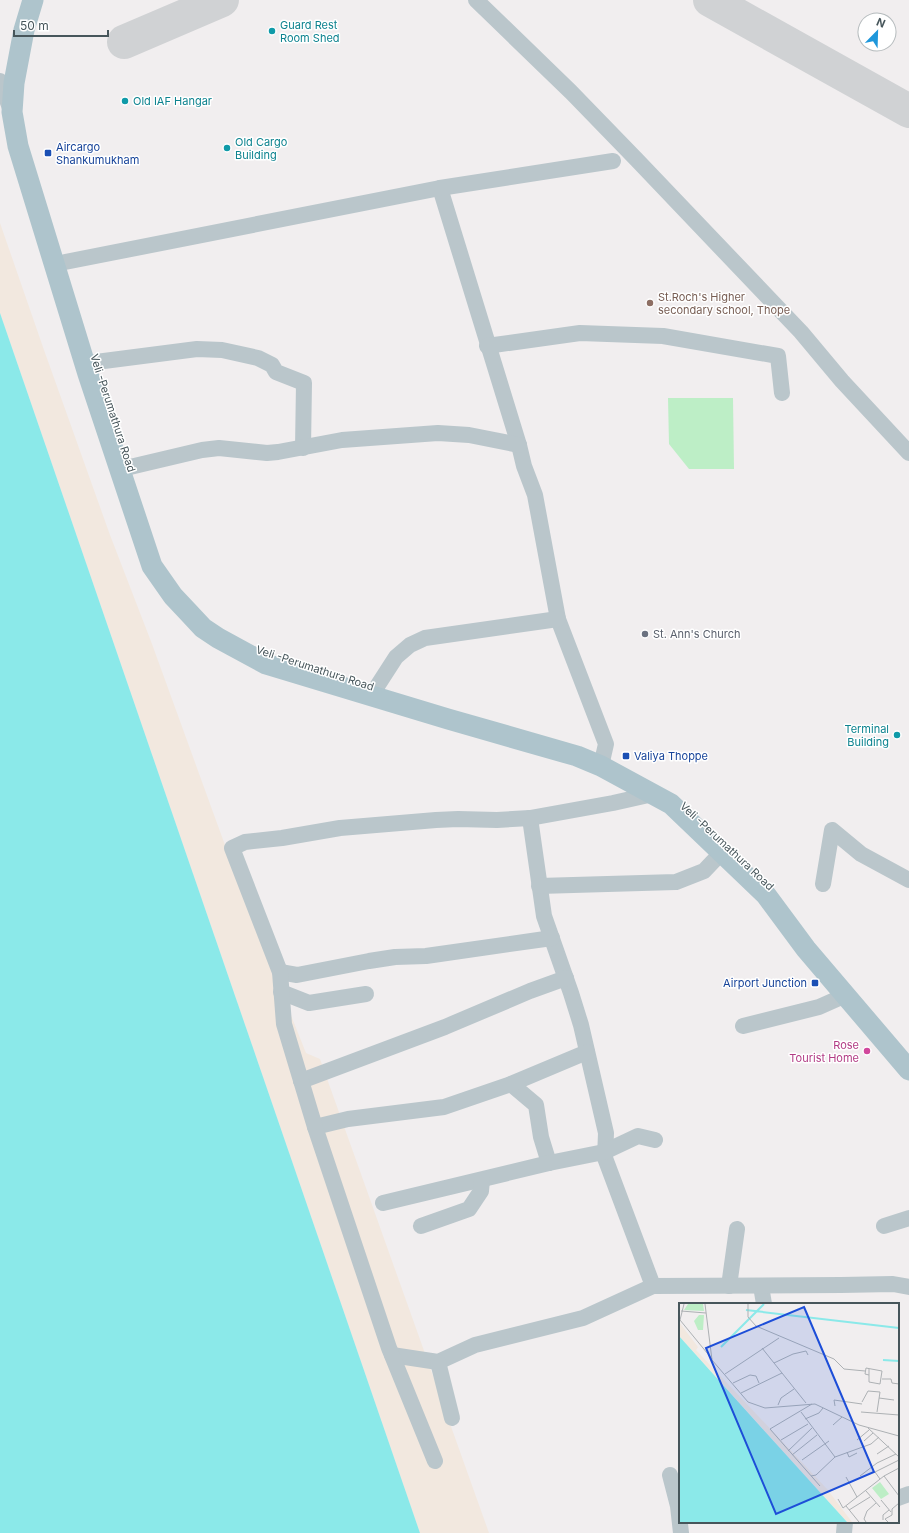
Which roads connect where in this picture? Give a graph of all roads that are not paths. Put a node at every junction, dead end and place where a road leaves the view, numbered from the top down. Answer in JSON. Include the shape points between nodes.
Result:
{"nodes":[{"id":1,"x":33,"y":0,"type":"edge"},
{"id":2,"x":47,"y":0,"type":"edge"},
{"id":3,"x":476,"y":0,"type":"edge"},
{"id":4,"x":0,"y":81,"type":"edge"},
{"id":5,"x":12,"y":112,"type":"junction"},
{"id":6,"x":613,"y":161,"type":"dead end"},
{"id":7,"x":440,"y":188,"type":"junction"},
{"id":8,"x":65,"y":262,"type":"junction"},
{"id":9,"x":487,"y":346,"type":"junction"},
{"id":10,"x":96,"y":362,"type":"junction"},
{"id":11,"x":782,"y":393,"type":"dead end"},
{"id":12,"x":519,"y":445,"type":"junction"},
{"id":13,"x":303,"y":448,"type":"junction"},
{"id":14,"x":909,"y":453,"type":"edge"},
{"id":15,"x":130,"y":467,"type":"junction"},
{"id":16,"x":558,"y":618,"type":"junction"},
{"id":17,"x":376,"y":688,"type":"junction"},
{"id":18,"x":603,"y":762,"type":"junction"},
{"id":19,"x":654,"y":794,"type":"junction"},
{"id":20,"x":530,"y":818,"type":"junction"},
{"id":21,"x":722,"y":852,"type":"junction"},
{"id":22,"x":909,"y":880,"type":"edge"},
{"id":23,"x":823,"y":884,"type":"dead end"},
{"id":24,"x":539,"y":886,"type":"junction"},
{"id":25,"x":552,"y":938,"type":"junction"},
{"id":26,"x":808,"y":940,"type":"junction"},
{"id":27,"x":280,"y":972,"type":"junction"},
{"id":28,"x":566,"y":978,"type":"junction"},
{"id":29,"x":281,"y":992,"type":"junction"},
{"id":30,"x":366,"y":994,"type":"dead end"},
{"id":31,"x":846,"y":994,"type":"junction"},
{"id":32,"x":742,"y":1026,"type":"dead end"},
{"id":33,"x":909,"y":1050,"type":"edge"},
{"id":34,"x":587,"y":1052,"type":"junction"},
{"id":35,"x":909,"y":1070,"type":"edge"},
{"id":36,"x":301,"y":1082,"type":"junction"},
{"id":37,"x":511,"y":1084,"type":"junction"},
{"id":38,"x":315,"y":1127,"type":"junction"},
{"id":39,"x":656,"y":1140,"type":"dead end"},
{"id":40,"x":604,"y":1152,"type":"junction"},
{"id":41,"x":549,"y":1163,"type":"junction"},
{"id":42,"x":482,"y":1180,"type":"junction"},
{"id":43,"x":382,"y":1203,"type":"dead end"},
{"id":44,"x":909,"y":1218,"type":"edge"},
{"id":45,"x":421,"y":1226,"type":"dead end"},
{"id":46,"x":884,"y":1226,"type":"dead end"},
{"id":47,"x":737,"y":1230,"type":"dead end"},
{"id":48,"x":652,"y":1286,"type":"junction"},
{"id":49,"x":730,"y":1286,"type":"junction"},
{"id":50,"x":761,"y":1286,"type":"junction"},
{"id":51,"x":909,"y":1287,"type":"edge"},
{"id":52,"x":764,"y":1303,"type":"edge"},
{"id":53,"x":392,"y":1355,"type":"junction"},
{"id":54,"x":438,"y":1362,"type":"junction"},
{"id":55,"x":452,"y":1418,"type":"dead end"},
{"id":56,"x":435,"y":1461,"type":"dead end"},
{"id":57,"x":670,"y":1475,"type":"dead end"},
{"id":58,"x":909,"y":1494,"type":"edge"},
{"id":59,"x":899,"y":1498,"type":"edge"},
{"id":60,"x":679,"y":1515,"type":"edge"},
{"id":61,"x":680,"y":1523,"type":"edge"},
{"id":62,"x":845,"y":1523,"type":"edge"},
{"id":63,"x":681,"y":1533,"type":"edge"},
{"id":64,"x":844,"y":1533,"type":"edge"}],
"edges":[{"from":1,"to":5,"type":"main road","via":[[15,76]]},
{"from":2,"to":8,"type":"main road","name":"Veli -Perumathura Road","via":[[34,42],[24,92],[24,117],[29,154]]},
{"from":3,"to":14,"type":"street","via":[[653,176],[801,332],[842,381]]},
{"from":4,"to":5,"type":"street"},
{"from":5,"to":18,"type":"main road","via":[[18,146],[88,374],[152,566],[173,596],[203,628],[266,664]]},
{"from":6,"to":7,"type":"street"},
{"from":7,"to":8,"type":"street"},
{"from":7,"to":9,"type":"street"},
{"from":8,"to":10,"type":"main road","name":"Veli -Perumathura Road"},
{"from":9,"to":11,"type":"street","via":[[580,333],[663,336],[778,356]]},
{"from":9,"to":12,"type":"street"},
{"from":10,"to":13,"type":"street","via":[[197,349],[222,350],[258,358],[272,365],[276,372],[304,384]]},
{"from":10,"to":15,"type":"main road","name":"Veli -Perumathura Road"},
{"from":12,"to":13,"type":"street","via":[[469,435],[438,433],[342,440]]},
{"from":12,"to":16,"type":"street","via":[[535,495]]},
{"from":13,"to":15,"type":"street","via":[[267,453],[220,448]]},
{"from":15,"to":17,"type":"main road","name":"Veli -Perumathura Road","via":[[148,522],[178,586],[210,622],[235,639],[269,655]]},
{"from":16,"to":17,"type":"street","via":[[424,638],[410,645],[396,657]]},
{"from":16,"to":18,"type":"street","via":[[606,744]]},
{"from":17,"to":18,"type":"main road","name":"Veli -Perumathura Road","via":[[581,747]]},
{"from":18,"to":19,"type":"main road"},
{"from":18,"to":26,"type":"main road","name":"Veli -Perumathura Road","via":[[659,788],[685,806],[774,888]]},
{"from":19,"to":20,"type":"street"},
{"from":19,"to":21,"type":"main road","via":[[671,804]]},
{"from":20,"to":24,"type":"street"},
{"from":20,"to":27,"type":"street","via":[[450,819],[340,828],[245,842],[232,848]]},
{"from":21,"to":24,"type":"street","via":[[704,872],[676,882]]},
{"from":21,"to":26,"type":"main road"},
{"from":22,"to":23,"type":"street","via":[[861,854],[832,830]]},
{"from":24,"to":25,"type":"street","via":[[544,916]]},
{"from":25,"to":27,"type":"street","via":[[426,956],[369,960],[296,975]]},
{"from":25,"to":28,"type":"street"},
{"from":26,"to":31,"type":"main road"},
{"from":26,"to":33,"type":"main road","name":"Veli -Perumathura Road"},
{"from":27,"to":29,"type":"street"},
{"from":28,"to":34,"type":"street"},
{"from":28,"to":36,"type":"street"},
{"from":29,"to":30,"type":"street","via":[[309,1003]]},
{"from":29,"to":36,"type":"street","via":[[284,1024]]},
{"from":31,"to":32,"type":"street","via":[[819,1007]]},
{"from":31,"to":35,"type":"main road"},
{"from":34,"to":37,"type":"street"},
{"from":34,"to":40,"type":"street","via":[[606,1134]]},
{"from":36,"to":38,"type":"street"},
{"from":37,"to":38,"type":"street","via":[[444,1107],[348,1119]]},
{"from":37,"to":41,"type":"street","via":[[536,1105],[541,1137]]},
{"from":38,"to":53,"type":"street"},
{"from":39,"to":40,"type":"street","via":[[638,1136]]},
{"from":40,"to":41,"type":"street"},
{"from":40,"to":48,"type":"street"},
{"from":41,"to":42,"type":"street"},
{"from":42,"to":43,"type":"street"},
{"from":42,"to":45,"type":"street","via":[[481,1191],[469,1209]]},
{"from":44,"to":46,"type":"street"},
{"from":47,"to":49,"type":"street"},
{"from":48,"to":49,"type":"street"},
{"from":48,"to":54,"type":"street","via":[[583,1318],[476,1345]]},
{"from":49,"to":50,"type":"street"},
{"from":50,"to":51,"type":"street","via":[[893,1284]]},
{"from":50,"to":52,"type":"street"},
{"from":53,"to":54,"type":"street"},
{"from":53,"to":56,"type":"street"},
{"from":54,"to":55,"type":"street"},
{"from":57,"to":60,"type":"street"},
{"from":58,"to":59,"type":"street"},
{"from":61,"to":63,"type":"street"},
{"from":62,"to":64,"type":"street"}]}
